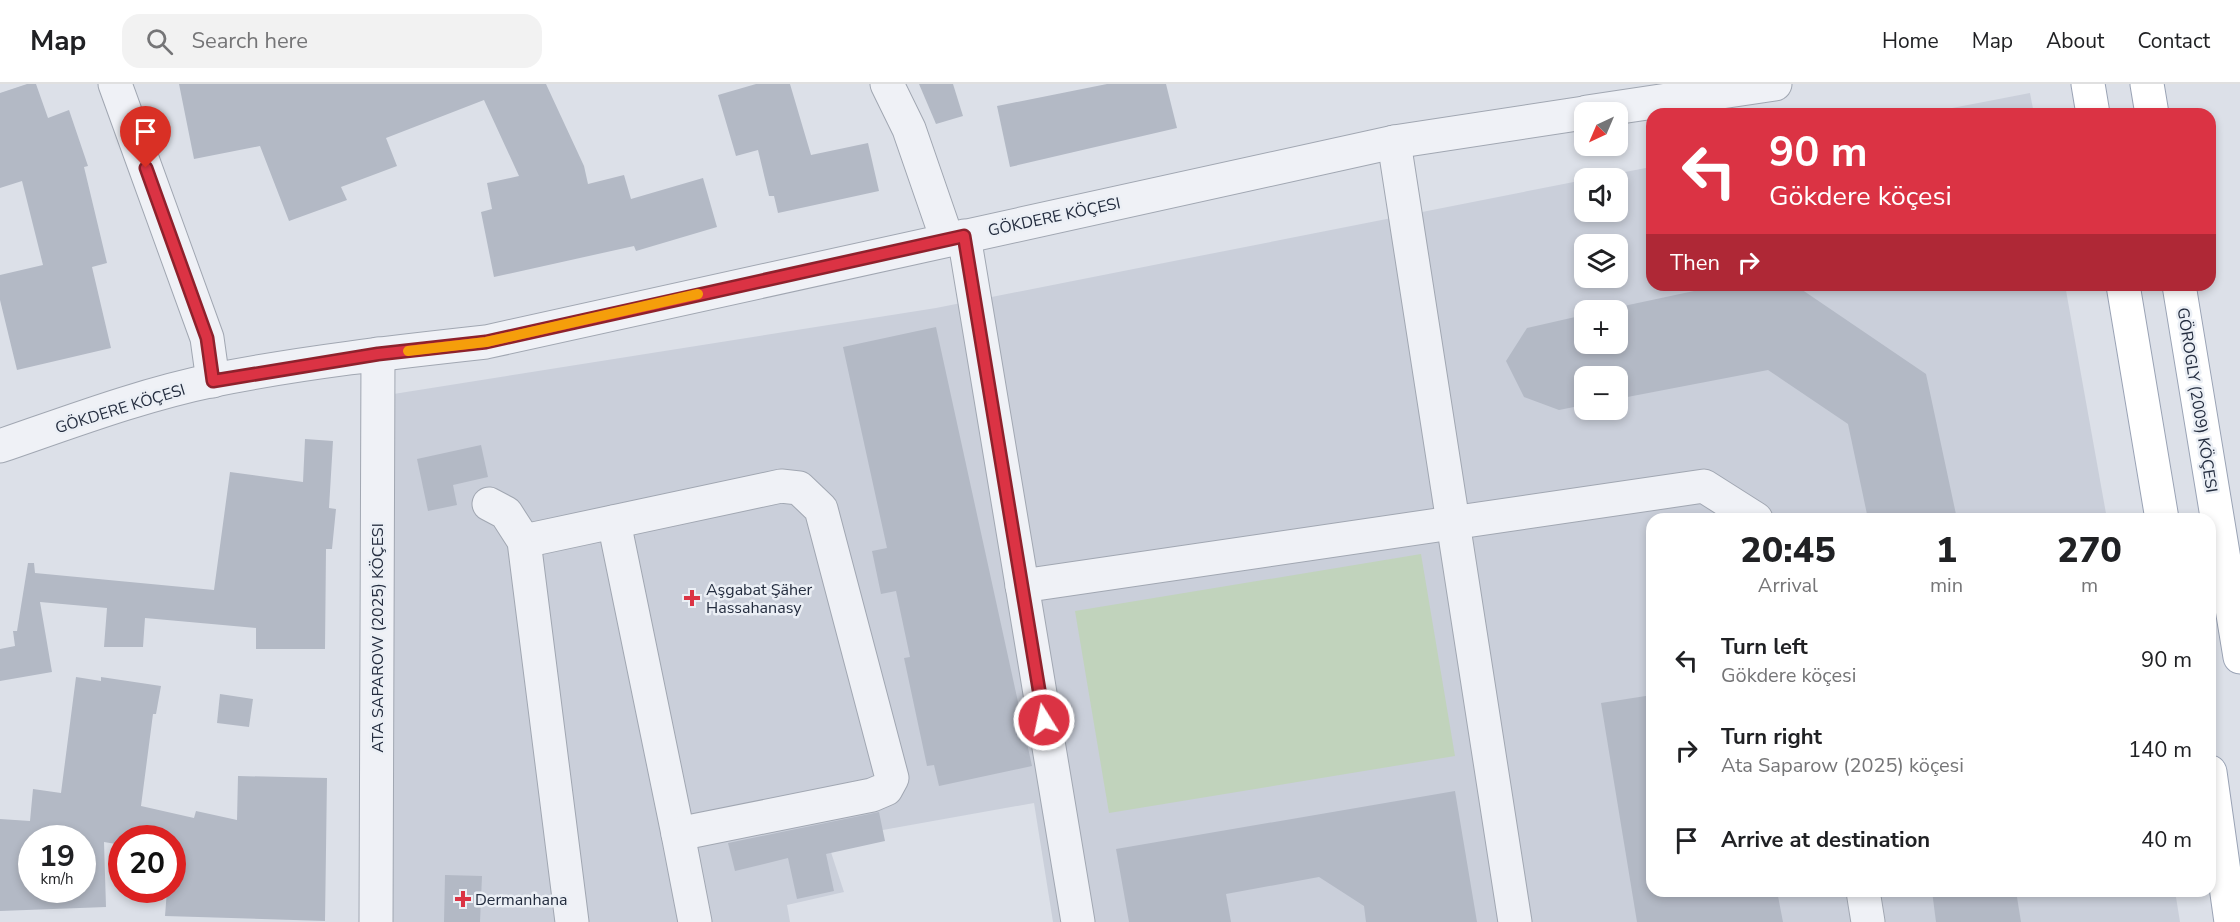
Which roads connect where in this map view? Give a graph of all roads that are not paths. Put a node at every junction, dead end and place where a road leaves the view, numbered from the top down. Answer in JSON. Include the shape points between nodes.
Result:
{"nodes":[{"id":1,"x":115,"y":84,"type":"edge"},
{"id":2,"x":886,"y":84,"type":"edge"},
{"id":3,"x":1776,"y":84,"type":"edge"},
{"id":4,"x":2088,"y":84,"type":"edge"},
{"id":5,"x":2147,"y":84,"type":"edge"},
{"id":6,"x":1628,"y":107,"type":"edge"},
{"id":7,"x":2092,"y":108,"type":"edge"},
{"id":8,"x":2151,"y":108,"type":"edge"},
{"id":9,"x":1574,"y":115,"type":"edge"},
{"id":10,"x":1394,"y":142,"type":"junction"},
{"id":11,"x":956,"y":237,"type":"junction"},
{"id":12,"x":2124,"y":291,"type":"edge"},
{"id":13,"x":2180,"y":291,"type":"edge"},
{"id":14,"x":378,"y":354,"type":"junction"},
{"id":15,"x":213,"y":381,"type":"junction"},
{"id":16,"x":0,"y":446,"type":"edge"},
{"id":17,"x":489,"y":504,"type":"dead end"},
{"id":18,"x":1747,"y":513,"type":"edge"},
{"id":19,"x":2161,"y":513,"type":"edge"},
{"id":20,"x":614,"y":522,"type":"junction"},
{"id":21,"x":1453,"y":523,"type":"junction"},
{"id":22,"x":524,"y":541,"type":"junction"},
{"id":23,"x":1022,"y":586,"type":"junction"},
{"id":24,"x":2240,"y":657,"type":"edge"},
{"id":25,"x":2216,"y":815,"type":"edge"},
{"id":26,"x":678,"y":834,"type":"junction"},
{"id":27,"x":1864,"y":897,"type":"edge"},
{"id":28,"x":376,"y":922,"type":"edge"},
{"id":29,"x":572,"y":922,"type":"edge"},
{"id":30,"x":695,"y":922,"type":"edge"},
{"id":31,"x":1078,"y":922,"type":"edge"},
{"id":32,"x":1515,"y":922,"type":"edge"},
{"id":33,"x":1868,"y":922,"type":"edge"},
{"id":34,"x":2231,"y":922,"type":"edge"}],
"edges":[{"from":1,"to":15,"type":"street","via":[[207,338]]},
{"from":2,"to":11,"type":"street"},
{"from":3,"to":6,"type":"street","name":"GÖKDERE KÖÇESI"},
{"from":4,"to":7,"type":"main road"},
{"from":5,"to":8,"type":"main road"},
{"from":9,"to":10,"type":"street","name":"GÖKDERE KÖÇESI"},
{"from":10,"to":11,"type":"street","name":"GÖKDERE KÖÇESI"},
{"from":10,"to":21,"type":"street"},
{"from":11,"to":14,"type":"street","name":"GÖKDERE KÖÇESI","via":[[486,342]]},
{"from":11,"to":23,"type":"street"},
{"from":12,"to":19,"type":"main road"},
{"from":13,"to":24,"type":"main road","name":"GÖROGLY (2009) KÖÇESI"},
{"from":14,"to":15,"type":"street","name":"GÖKDERE KÖÇESI"},
{"from":14,"to":28,"type":"street","name":"ATA SAPAROW (2025) KÖÇESI"},
{"from":15,"to":16,"type":"street","name":"GÖKDERE KÖÇESI","via":[[109,409]]},
{"from":17,"to":22,"type":"street","via":[[506,513]]},
{"from":18,"to":21,"type":"street","via":[[1704,486]]},
{"from":20,"to":22,"type":"street"},
{"from":20,"to":26,"type":"street"},
{"from":20,"to":26,"type":"street","via":[[781,486],[799,488],[821,509],[892,778],[886,789],[872,795]]},
{"from":21,"to":23,"type":"street"},
{"from":21,"to":32,"type":"street"},
{"from":22,"to":29,"type":"street"},
{"from":23,"to":31,"type":"street"},
{"from":25,"to":34,"type":"main road"},
{"from":26,"to":30,"type":"street"},
{"from":27,"to":33,"type":"street"}]}
